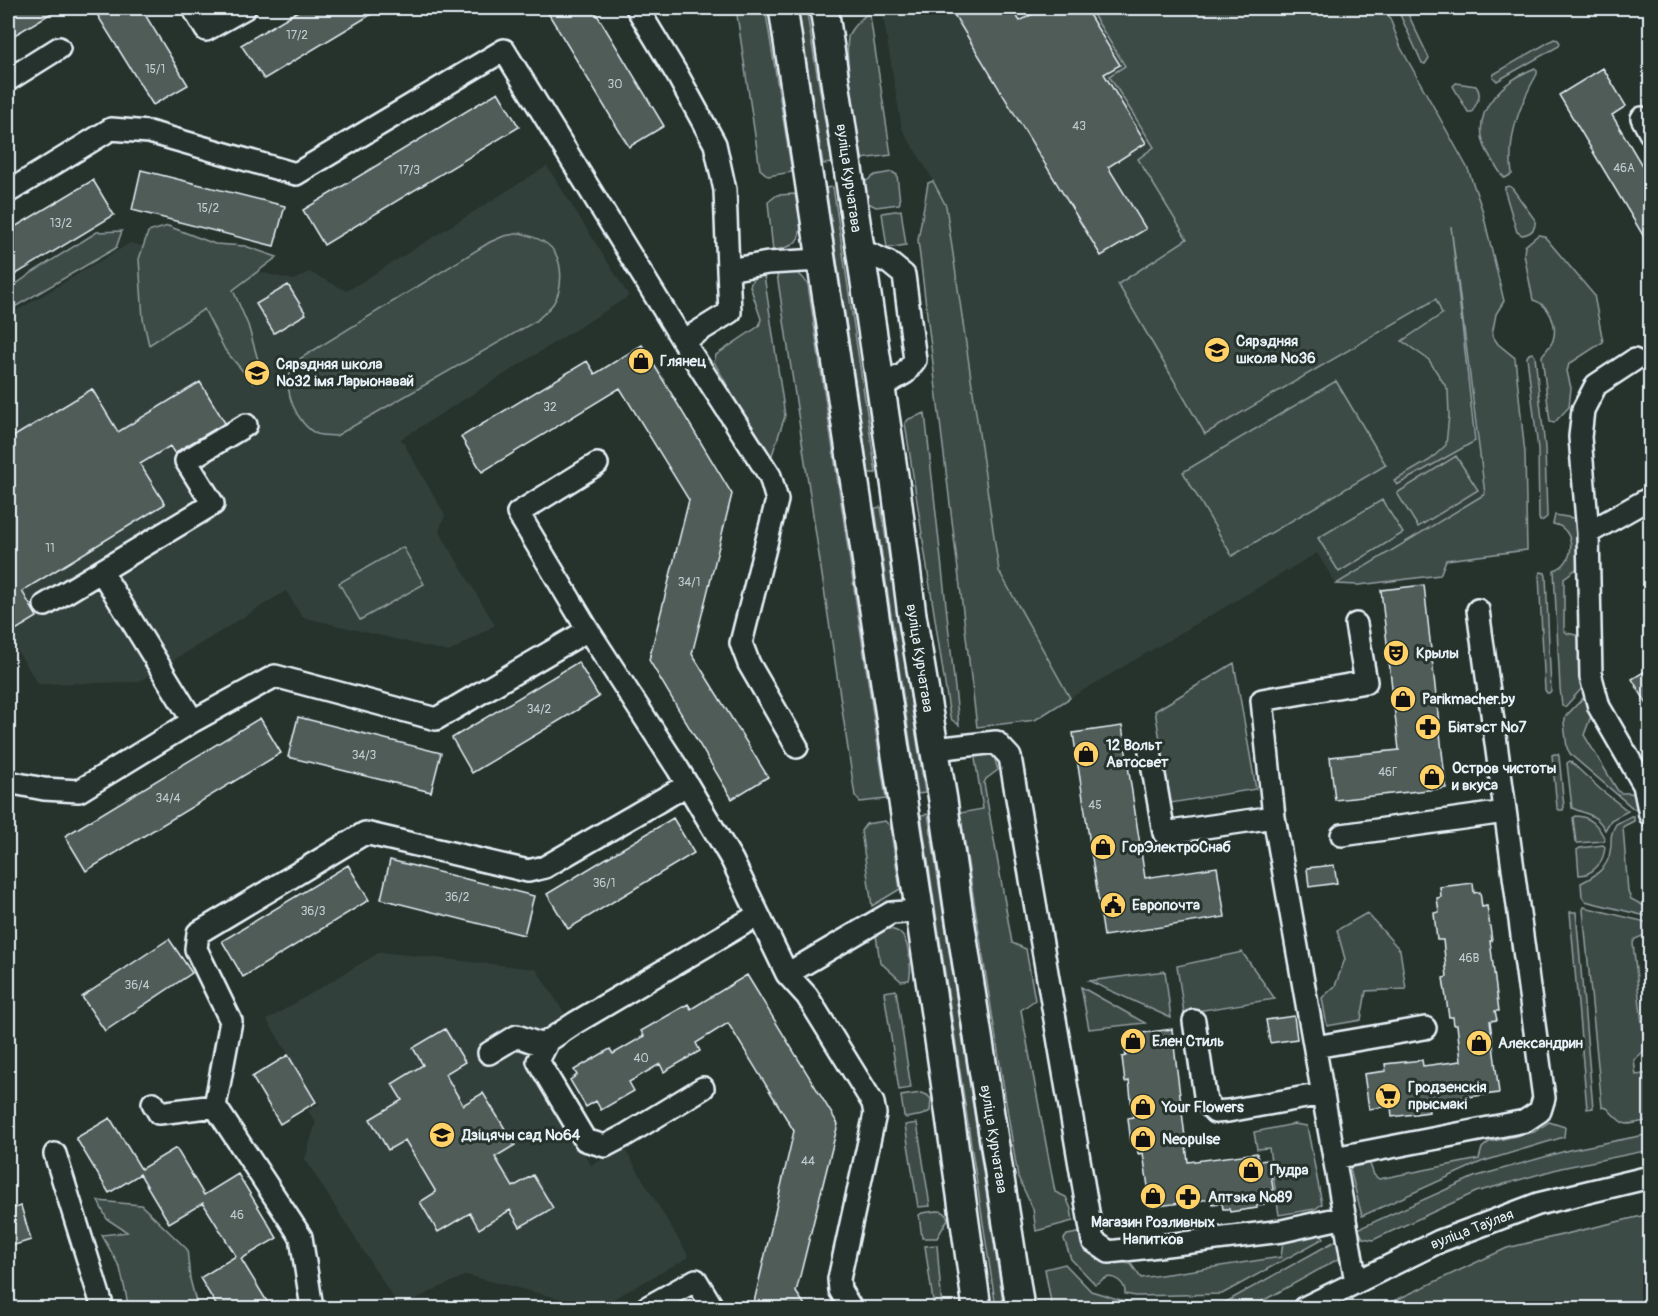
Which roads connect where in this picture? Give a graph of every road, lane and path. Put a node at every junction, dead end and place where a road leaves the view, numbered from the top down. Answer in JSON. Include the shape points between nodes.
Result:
{"nodes":[{"id":1,"x":193,"y":8,"type":"edge"},
{"id":2,"x":245,"y":8,"type":"edge"},
{"id":3,"x":637,"y":8,"type":"edge"},
{"id":4,"x":783,"y":8,"type":"edge"},
{"id":5,"x":824,"y":8,"type":"edge"},
{"id":6,"x":59,"y":48,"type":"dead end"},
{"id":7,"x":8,"y":80,"type":"edge"},
{"id":8,"x":8,"y":192,"type":"edge"},
{"id":9,"x":860,"y":250,"type":"junction"},
{"id":10,"x":820,"y":260,"type":"junction"},
{"id":11,"x":728,"y":270,"type":"junction"},
{"id":12,"x":684,"y":341,"type":"junction"},
{"id":13,"x":1634,"y":360,"type":"dead end"},
{"id":14,"x":881,"y":387,"type":"junction"},
{"id":15,"x":246,"y":425,"type":"dead end"},
{"id":16,"x":597,"y":464,"type":"dead end"},
{"id":17,"x":896,"y":489,"type":"junction"},
{"id":18,"x":856,"y":493,"type":"junction"},
{"id":19,"x":1650,"y":498,"type":"edge"},
{"id":20,"x":1588,"y":533,"type":"junction"},
{"id":21,"x":101,"y":571,"type":"junction"},
{"id":22,"x":45,"y":605,"type":"dead end"},
{"id":23,"x":1478,"y":610,"type":"dead end"},
{"id":24,"x":1356,"y":624,"type":"dead end"},
{"id":25,"x":588,"y":630,"type":"junction"},
{"id":26,"x":193,"y":721,"type":"junction"},
{"id":27,"x":797,"y":747,"type":"dead end"},
{"id":28,"x":935,"y":749,"type":"junction"},
{"id":29,"x":1150,"y":752,"type":"dead end"},
{"id":30,"x":8,"y":782,"type":"edge"},
{"id":31,"x":687,"y":785,"type":"junction"},
{"id":32,"x":1505,"y":812,"type":"junction"},
{"id":33,"x":1650,"y":815,"type":"edge"},
{"id":34,"x":1274,"y":817,"type":"junction"},
{"id":35,"x":1342,"y":835,"type":"dead end"},
{"id":36,"x":918,"y":911,"type":"junction"},
{"id":37,"x":758,"y":915,"type":"junction"},
{"id":38,"x":787,"y":974,"type":"junction"},
{"id":39,"x":1194,"y":1021,"type":"dead end"},
{"id":40,"x":1425,"y":1028,"type":"dead end"},
{"id":41,"x":544,"y":1046,"type":"junction"},
{"id":42,"x":1315,"y":1047,"type":"junction"},
{"id":43,"x":489,"y":1053,"type":"dead end"},
{"id":44,"x":704,"y":1088,"type":"dead end"},
{"id":45,"x":1323,"y":1095,"type":"junction"},
{"id":46,"x":153,"y":1103,"type":"dead end"},
{"id":47,"x":215,"y":1106,"type":"junction"},
{"id":48,"x":55,"y":1154,"type":"dead end"},
{"id":49,"x":1334,"y":1158,"type":"junction"},
{"id":50,"x":1650,"y":1177,"type":"edge"},
{"id":51,"x":1345,"y":1217,"type":"junction"},
{"id":52,"x":1356,"y":1282,"type":"junction"},
{"id":53,"x":103,"y":1308,"type":"edge"},
{"id":54,"x":312,"y":1308,"type":"edge"},
{"id":55,"x":646,"y":1308,"type":"edge"},
{"id":56,"x":712,"y":1308,"type":"edge"},
{"id":57,"x":851,"y":1308,"type":"edge"},
{"id":58,"x":978,"y":1308,"type":"edge"},
{"id":59,"x":1020,"y":1308,"type":"edge"},
{"id":60,"x":1304,"y":1308,"type":"edge"}],
"edges":[{"from":1,"to":2,"type":"street","via":[[206,30]]},
{"from":3,"to":11,"type":"street","via":[[715,144],[725,190]]},
{"from":4,"to":10,"type":"main road"},
{"from":5,"to":9,"type":"main road","name":"вуліца Курчатава"},
{"from":6,"to":7,"type":"street"},
{"from":8,"to":12,"type":"street","via":[[111,129],[150,132],[296,174],[504,50]]},
{"from":9,"to":14,"type":"main road","name":"вуліца Курчатава"},
{"from":9,"to":14,"type":"street","via":[[888,262],[904,276],[915,360],[905,373]]},
{"from":10,"to":11,"type":"street"},
{"from":10,"to":18,"type":"main road"},
{"from":11,"to":12,"type":"street","via":[[730,312]]},
{"from":12,"to":27,"type":"street","via":[[770,476],[777,500],[741,643]]},
{"from":13,"to":20,"type":"street","via":[[1596,385],[1583,410],[1580,437]]},
{"from":14,"to":17,"type":"main road","name":"вуліца Курчатава"},
{"from":15,"to":21,"type":"street","via":[[186,461],[213,504]]},
{"from":16,"to":25,"type":"street","via":[[518,513]]},
{"from":17,"to":18,"type":"main road"},
{"from":17,"to":28,"type":"main road","name":"вуліца Курчатава"},
{"from":18,"to":36,"type":"main road"},
{"from":19,"to":20,"type":"street"},
{"from":20,"to":33,"type":"street","via":[[1592,677],[1599,707],[1644,785]]},
{"from":21,"to":22,"type":"street"},
{"from":21,"to":26,"type":"street"},
{"from":23,"to":32,"type":"street"},
{"from":24,"to":34,"type":"street","via":[[1366,682],[1262,700]]},
{"from":25,"to":26,"type":"street","via":[[436,719],[274,676]]},
{"from":25,"to":31,"type":"street"},
{"from":26,"to":30,"type":"street","via":[[79,791]]},
{"from":28,"to":51,"type":"street","via":[[996,742],[1010,757],[1094,1241],[1109,1252],[1282,1231]]},
{"from":28,"to":59,"type":"main road","name":"вуліца Курчатава"},
{"from":29,"to":34,"type":"street","via":[[1164,833]]},
{"from":31,"to":37,"type":"street","via":[[732,860]]},
{"from":31,"to":47,"type":"street","via":[[545,867],[528,871],[365,833],[198,933],[196,949],[231,1021]]},
{"from":32,"to":35,"type":"street"},
{"from":32,"to":49,"type":"street","via":[[1544,1098],[1540,1111],[1526,1121]]},
{"from":34,"to":42,"type":"street"},
{"from":36,"to":38,"type":"street","via":[[891,913]]},
{"from":36,"to":58,"type":"main road"},
{"from":37,"to":38,"type":"street"},
{"from":37,"to":41,"type":"street","via":[[575,1023]]},
{"from":38,"to":57,"type":"street","via":[[807,996],[873,1103],[875,1114],[839,1279],[840,1290]]},
{"from":39,"to":45,"type":"street","via":[[1206,1102],[1215,1112]]},
{"from":40,"to":42,"type":"street"},
{"from":41,"to":43,"type":"street","via":[[517,1036]]},
{"from":41,"to":44,"type":"street","via":[[538,1061],[585,1140],[605,1146]]},
{"from":42,"to":45,"type":"street"},
{"from":45,"to":49,"type":"street"},
{"from":46,"to":47,"type":"street","via":[[159,1113]]},
{"from":47,"to":54,"type":"street","via":[[301,1237]]},
{"from":48,"to":53,"type":"street"},
{"from":49,"to":51,"type":"street"},
{"from":50,"to":52,"type":"street","name":"вуліца Таўлая","via":[[1538,1204],[1440,1241]]},
{"from":51,"to":52,"type":"street"},
{"from":52,"to":60,"type":"street","name":"вуліца Таўлая"},
{"from":55,"to":56,"type":"street","via":[[696,1280]]}]}
